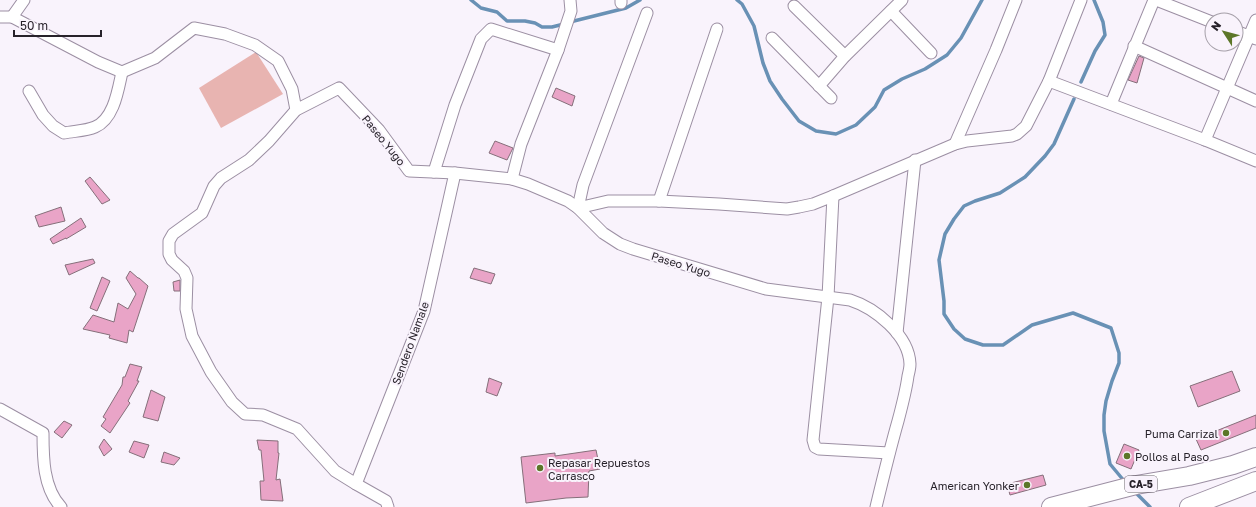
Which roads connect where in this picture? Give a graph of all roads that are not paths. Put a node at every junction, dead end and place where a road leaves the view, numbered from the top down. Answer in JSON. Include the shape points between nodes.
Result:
{"nodes":[{"id":1,"x":24,"y":0,"type":"edge"},
{"id":2,"x":902,"y":0,"type":"edge"},
{"id":3,"x":1016,"y":0,"type":"edge"},
{"id":4,"x":1081,"y":0,"type":"edge"},
{"id":5,"x":1155,"y":0,"type":"edge"},
{"id":6,"x":571,"y":5,"type":"edge"},
{"id":7,"x":794,"y":6,"type":"dead end"},
{"id":8,"x":891,"y":11,"type":"junction"},
{"id":9,"x":647,"y":13,"type":"dead end"},
{"id":10,"x":0,"y":17,"type":"edge"},
{"id":11,"x":12,"y":17,"type":"junction"},
{"id":12,"x":1204,"y":19,"type":"edge"},
{"id":13,"x":1256,"y":20,"type":"edge"},
{"id":14,"x":717,"y":29,"type":"dead end"},
{"id":15,"x":1253,"y":37,"type":"edge"},
{"id":16,"x":772,"y":38,"type":"dead end"},
{"id":17,"x":1134,"y":46,"type":"junction"},
{"id":18,"x":558,"y":50,"type":"junction"},
{"id":19,"x":931,"y":53,"type":"dead end"},
{"id":20,"x":845,"y":56,"type":"junction"},
{"id":21,"x":122,"y":72,"type":"junction"},
{"id":22,"x":1049,"y":81,"type":"junction"},
{"id":23,"x":820,"y":86,"type":"junction"},
{"id":24,"x":1226,"y":89,"type":"junction"},
{"id":25,"x":29,"y":91,"type":"dead end"},
{"id":26,"x":831,"y":98,"type":"dead end"},
{"id":27,"x":1256,"y":101,"type":"edge"},
{"id":28,"x":1111,"y":104,"type":"junction"},
{"id":29,"x":296,"y":110,"type":"junction"},
{"id":30,"x":1205,"y":140,"type":"junction"},
{"id":31,"x":955,"y":144,"type":"junction"},
{"id":32,"x":915,"y":160,"type":"junction"},
{"id":33,"x":1256,"y":161,"type":"edge"},
{"id":34,"x":434,"y":172,"type":"junction"},
{"id":35,"x":455,"y":173,"type":"junction"},
{"id":36,"x":512,"y":179,"type":"junction"},
{"id":37,"x":833,"y":196,"type":"junction"},
{"id":38,"x":659,"y":201,"type":"junction"},
{"id":39,"x":578,"y":208,"type":"junction"},
{"id":40,"x":828,"y":298,"type":"junction"},
{"id":41,"x":897,"y":333,"type":"junction"},
{"id":42,"x":0,"y":409,"type":"edge"},
{"id":43,"x":890,"y":452,"type":"junction"},
{"id":44,"x":1256,"y":457,"type":"edge"},
{"id":45,"x":1256,"y":481,"type":"edge"},
{"id":46,"x":356,"y":484,"type":"junction"},
{"id":47,"x":1089,"y":501,"type":"edge"},
{"id":48,"x":61,"y":507,"type":"edge"},
{"id":49,"x":388,"y":507,"type":"edge"},
{"id":50,"x":876,"y":507,"type":"edge"},
{"id":51,"x":1051,"y":507,"type":"edge"},
{"id":52,"x":1189,"y":507,"type":"edge"}],
"edges":[{"from":1,"to":11,"type":"street"},
{"from":2,"to":8,"type":"street"},
{"from":3,"to":31,"type":"street"},
{"from":4,"to":22,"type":"street"},
{"from":5,"to":12,"type":"street"},
{"from":5,"to":17,"type":"street"},
{"from":6,"to":18,"type":"street"},
{"from":7,"to":20,"type":"street"},
{"from":8,"to":19,"type":"street"},
{"from":8,"to":20,"type":"street"},
{"from":9,"to":39,"type":"street","via":[[583,185]]},
{"from":10,"to":11,"type":"street"},
{"from":11,"to":21,"type":"street"},
{"from":13,"to":15,"type":"street"},
{"from":14,"to":38,"type":"street"},
{"from":15,"to":24,"type":"street"},
{"from":16,"to":23,"type":"street"},
{"from":17,"to":24,"type":"street"},
{"from":17,"to":28,"type":"street"},
{"from":18,"to":34,"type":"street","via":[[491,29],[478,46],[455,104]]},
{"from":18,"to":36,"type":"street","via":[[521,144]]},
{"from":20,"to":23,"type":"street"},
{"from":21,"to":25,"type":"street","via":[[116,98],[107,119],[95,127],[64,133],[53,126]]},
{"from":21,"to":29,"type":"street","via":[[155,58],[194,28],[225,34],[255,45],[278,61],[292,89]]},
{"from":22,"to":28,"type":"street"},
{"from":22,"to":31,"type":"street","via":[[1026,126],[1017,134]]},
{"from":23,"to":26,"type":"street"},
{"from":24,"to":27,"type":"street"},
{"from":24,"to":30,"type":"street"},
{"from":28,"to":30,"type":"street"},
{"from":29,"to":34,"type":"street","name":"Paseo Yugo","via":[[339,88],[379,130],[409,171]]},
{"from":29,"to":46,"type":"street","name":"Paseo Yugo","via":[[249,160],[221,178],[214,186],[202,213],[173,234],[169,241],[169,254],[187,278],[186,309],[192,336],[211,372],[232,402],[245,414],[263,415],[297,429],[335,471]]},
{"from":30,"to":33,"type":"street"},
{"from":31,"to":32,"type":"street"},
{"from":32,"to":37,"type":"street"},
{"from":32,"to":41,"type":"street"},
{"from":34,"to":35,"type":"street","name":"Paseo Yugo"},
{"from":35,"to":36,"type":"street","name":"Paseo Yugo"},
{"from":35,"to":46,"type":"street","name":"Sendero Namale","via":[[424,311]]},
{"from":36,"to":39,"type":"street","name":"Paseo Yugo","via":[[568,201]]},
{"from":37,"to":38,"type":"street","via":[[800,208],[787,209]]},
{"from":37,"to":40,"type":"street"},
{"from":38,"to":39,"type":"street","via":[[608,201]]},
{"from":39,"to":40,"type":"street","name":"Paseo Yugo","via":[[603,232],[620,244],[633,249],[766,289]]},
{"from":40,"to":41,"type":"street","name":"Paseo Yugo","via":[[859,303],[879,316]]},
{"from":40,"to":43,"type":"street","via":[[815,447]]},
{"from":41,"to":43,"type":"street","name":"Paseo Yugo","via":[[906,346],[910,364],[906,393]]},
{"from":42,"to":48,"type":"street","via":[[44,432],[46,481]]},
{"from":43,"to":50,"type":"street","name":"Paseo Yugo"},
{"from":44,"to":47,"type":"highway","number":"CA-5","via":[[1189,476],[1136,485]]},
{"from":45,"to":52,"type":"highway"},
{"from":46,"to":49,"type":"street","name":"Paseo Yugo","via":[[386,501]]},
{"from":47,"to":51,"type":"highway","number":"CA-5"}]}
